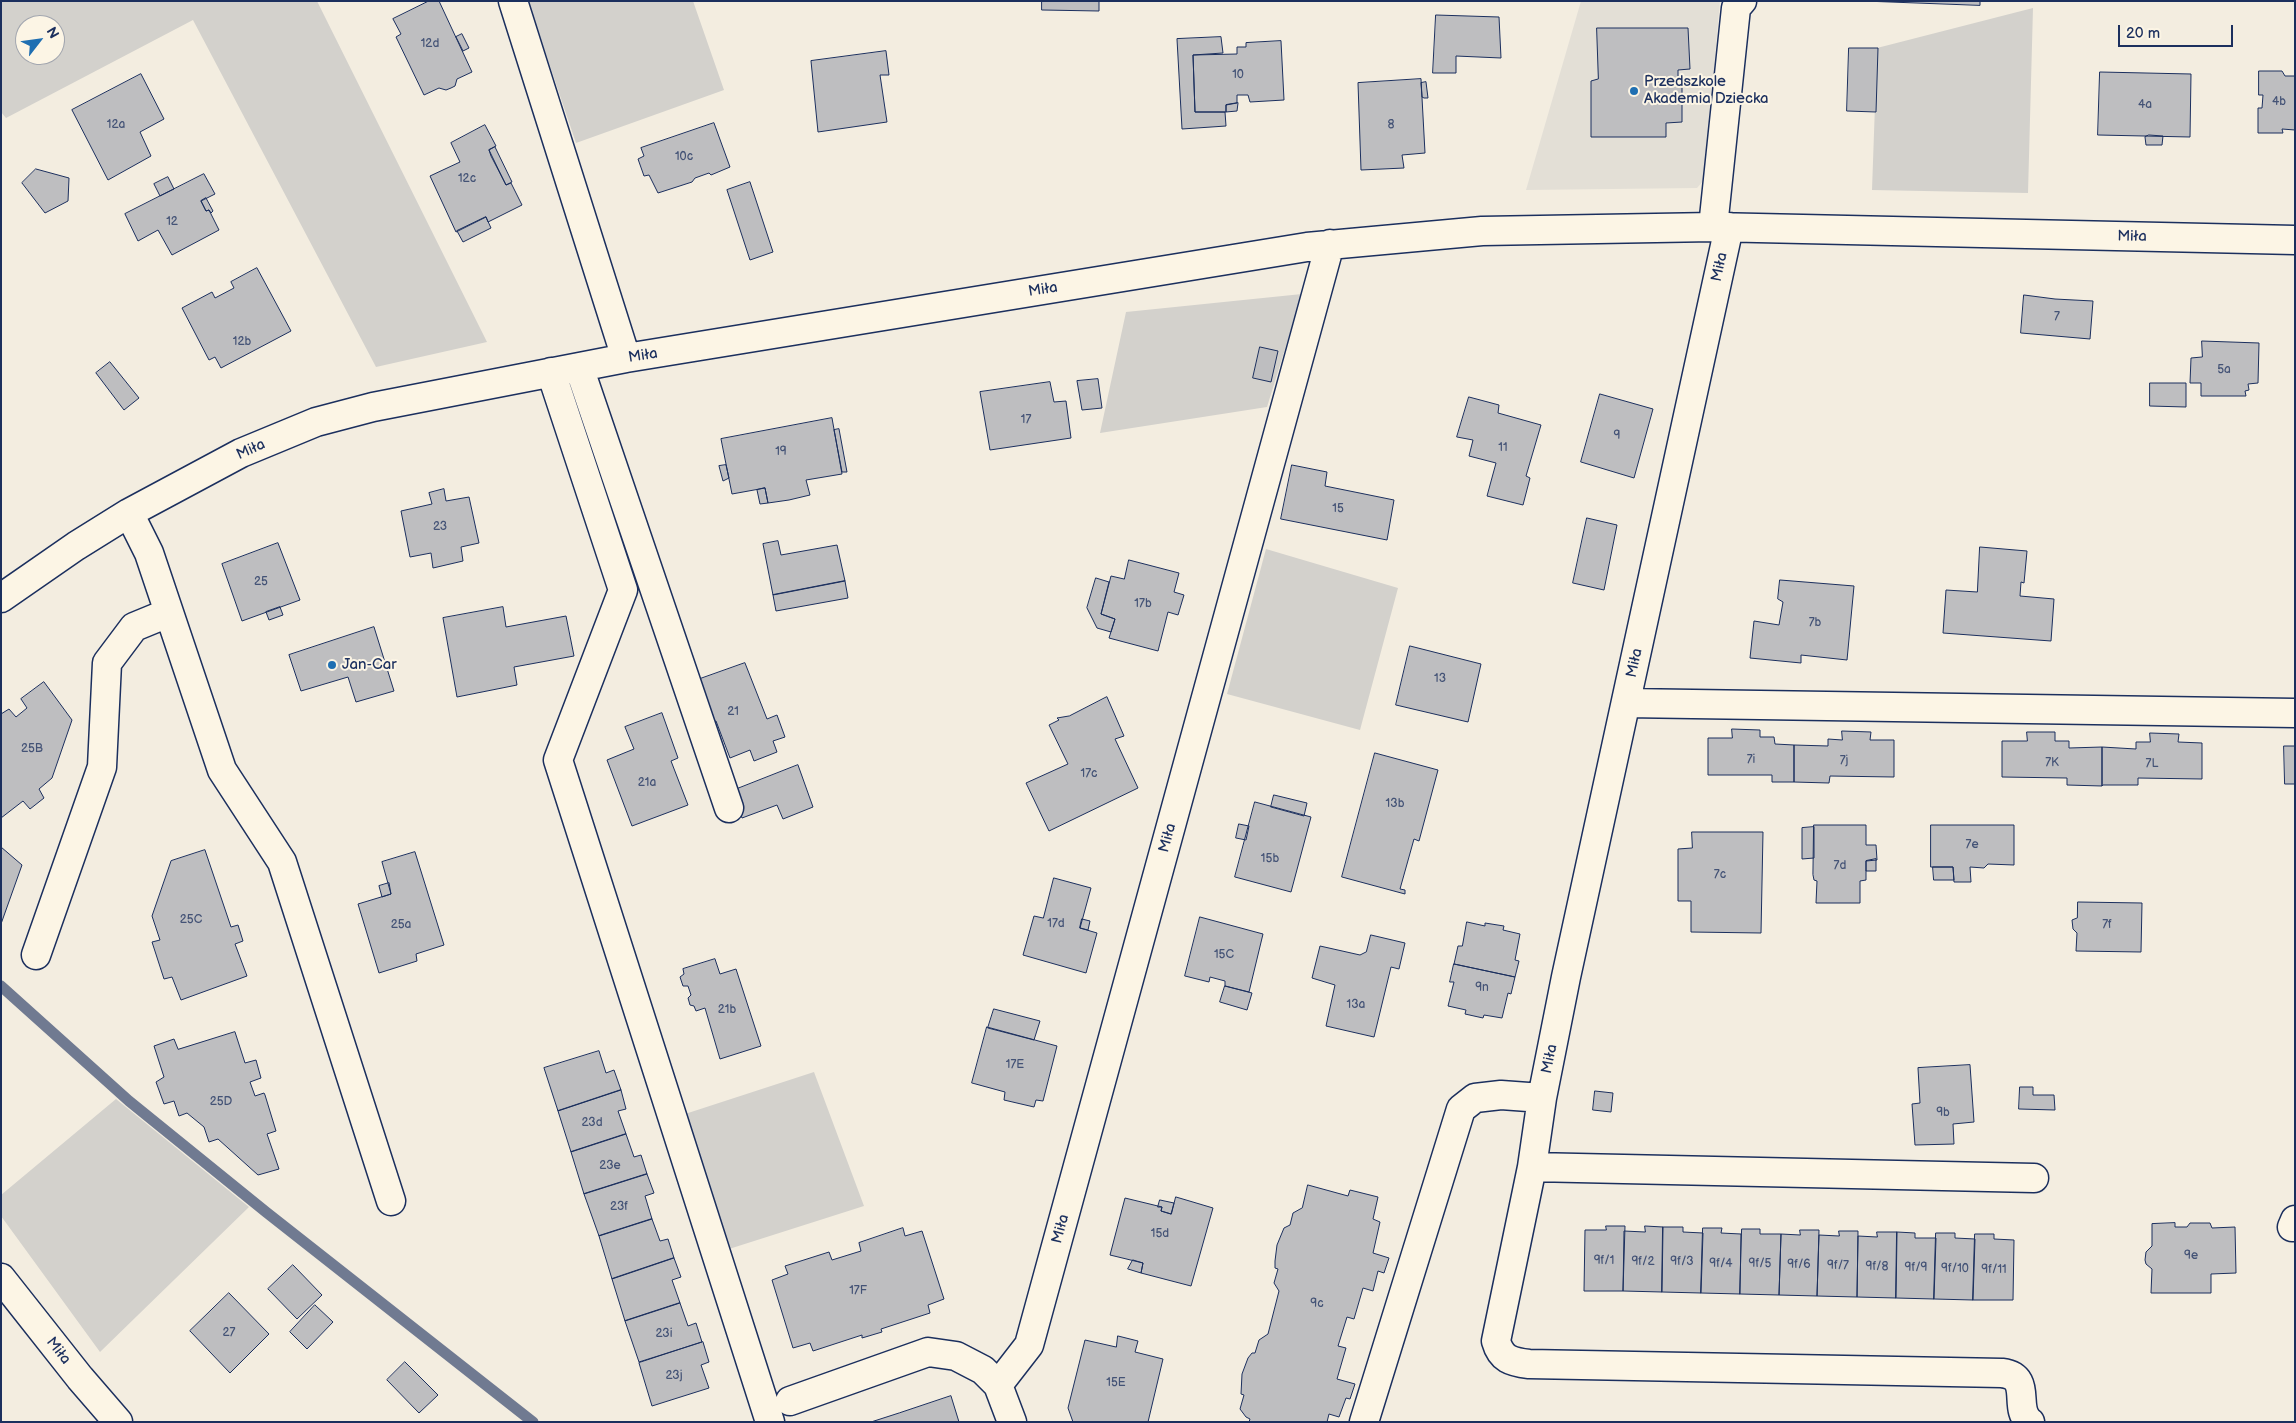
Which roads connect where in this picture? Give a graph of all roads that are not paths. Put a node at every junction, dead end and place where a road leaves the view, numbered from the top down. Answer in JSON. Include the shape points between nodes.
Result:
{"nodes":[{"id":1,"x":513,"y":1,"type":"edge"},
{"id":2,"x":1742,"y":1,"type":"edge"},
{"id":3,"x":1721,"y":227,"type":"junction"},
{"id":4,"x":2295,"y":240,"type":"edge"},
{"id":5,"x":1330,"y":244,"type":"junction"},
{"id":6,"x":626,"y":358,"type":"junction"},
{"id":7,"x":579,"y":367,"type":"junction"},
{"id":8,"x":551,"y":372,"type":"junction"},
{"id":9,"x":130,"y":513,"type":"junction"},
{"id":10,"x":1,"y":598,"type":"edge"},
{"id":11,"x":168,"y":613,"type":"junction"},
{"id":12,"x":1626,"y":703,"type":"junction"},
{"id":13,"x":2295,"y":713,"type":"edge"},
{"id":14,"x":729,"y":808,"type":"dead end"},
{"id":15,"x":36,"y":955,"type":"dead end"},
{"id":16,"x":1542,"y":1098,"type":"junction"},
{"id":17,"x":1532,"y":1167,"type":"junction"},
{"id":18,"x":2034,"y":1178,"type":"dead end"},
{"id":19,"x":391,"y":1201,"type":"dead end"},
{"id":20,"x":1,"y":1278,"type":"edge"},
{"id":21,"x":998,"y":1385,"type":"junction"},
{"id":22,"x":790,"y":1401,"type":"dead end"},
{"id":23,"x":118,"y":1422,"type":"edge"},
{"id":24,"x":770,"y":1422,"type":"edge"},
{"id":25,"x":1012,"y":1422,"type":"edge"},
{"id":26,"x":1364,"y":1422,"type":"edge"},
{"id":27,"x":2030,"y":1422,"type":"edge"}],
"edges":[{"from":1,"to":6,"type":"street"},
{"from":2,"to":3,"type":"street","via":[[1736,8]]},
{"from":3,"to":4,"type":"street","name":"Miła"},
{"from":3,"to":5,"type":"street","name":"Miła","via":[[1482,231]]},
{"from":3,"to":12,"type":"street","name":"Miła"},
{"from":5,"to":6,"type":"street","name":"Miła"},
{"from":5,"to":21,"type":"street","name":"Miła","via":[[1030,1345]]},
{"from":6,"to":7,"type":"street","name":"Miła"},
{"from":7,"to":8,"type":"street","name":"Miła"},
{"from":7,"to":14,"type":"street"},
{"from":8,"to":9,"type":"street","name":"Miła","via":[[373,407],[316,422],[241,453]]},
{"from":8,"to":24,"type":"street","via":[[623,590],[558,760]]},
{"from":9,"to":10,"type":"street","name":"Miła"},
{"from":9,"to":11,"type":"street","via":[[149,553]]},
{"from":11,"to":15,"type":"street","via":[[134,627],[108,663],[102,767]]},
{"from":11,"to":19,"type":"street","via":[[222,770],[282,862]]},
{"from":12,"to":13,"type":"street"},
{"from":12,"to":16,"type":"street","name":"Miła"},
{"from":16,"to":17,"type":"street","name":"Miła"},
{"from":16,"to":26,"type":"street","via":[[1501,1094],[1475,1098],[1461,1109]]},
{"from":17,"to":18,"type":"street"},
{"from":17,"to":27,"type":"street","name":"Miła","via":[[1496,1340],[1507,1360],[1529,1364],[2002,1372],[2016,1378],[2020,1385],[2022,1412]]},
{"from":20,"to":23,"type":"street","name":"Miła"},
{"from":21,"to":22,"type":"street","via":[[983,1370],[956,1356],[928,1352]]},
{"from":21,"to":25,"type":"street"}]}
